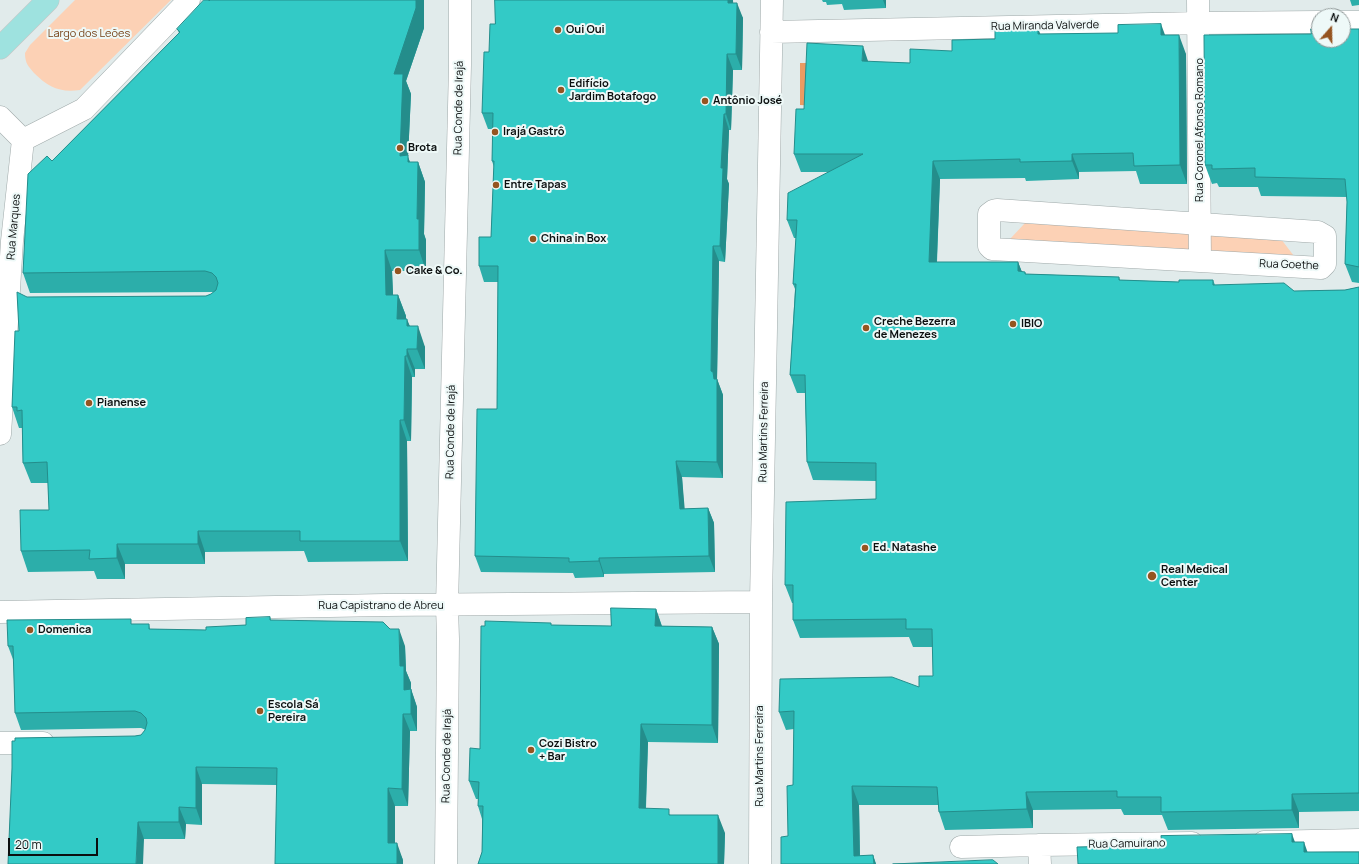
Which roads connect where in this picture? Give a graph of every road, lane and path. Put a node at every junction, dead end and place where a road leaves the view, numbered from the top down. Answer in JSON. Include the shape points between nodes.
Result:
{"nodes":[{"id":1,"x":48,"y":0,"type":"edge"},
{"id":2,"x":189,"y":0,"type":"edge"},
{"id":3,"x":460,"y":0,"type":"edge"},
{"id":4,"x":772,"y":0,"type":"edge"},
{"id":5,"x":1198,"y":0,"type":"edge"},
{"id":6,"x":1311,"y":22,"type":"edge"},
{"id":7,"x":1199,"y":23,"type":"junction"},
{"id":8,"x":771,"y":32,"type":"junction"},
{"id":9,"x":2,"y":40,"type":"edge"},
{"id":10,"x":0,"y":117,"type":"edge"},
{"id":11,"x":23,"y":140,"type":"junction"},
{"id":12,"x":1201,"y":224,"type":"junction"},
{"id":13,"x":6,"y":235,"type":"edge"},
{"id":14,"x":1200,"y":261,"type":"junction"},
{"id":15,"x":0,"y":434,"type":"edge"},
{"id":16,"x":761,"y":602,"type":"junction"},
{"id":17,"x":447,"y":606,"type":"junction"},
{"id":18,"x":0,"y":612,"type":"edge"},
{"id":19,"x":0,"y":743,"type":"edge"},
{"id":20,"x":65,"y":743,"type":"edge"},
{"id":21,"x":1359,"y":840,"type":"edge"},
{"id":22,"x":1215,"y":842,"type":"edge"},
{"id":23,"x":1247,"y":842,"type":"edge"},
{"id":24,"x":961,"y":847,"type":"dead end"},
{"id":25,"x":1039,"y":855,"type":"edge"},
{"id":26,"x":446,"y":864,"type":"edge"},
{"id":27,"x":760,"y":864,"type":"edge"}],
"edges":[{"from":1,"to":9,"type":"main road"},
{"from":2,"to":11,"type":"street","via":[[84,109]]},
{"from":3,"to":17,"type":"street","name":"Rua Conde de Irajá"},
{"from":4,"to":8,"type":"street","name":"Rua Martins Ferreira"},
{"from":5,"to":7,"type":"street","name":"Rua Coronel Afonso Romano"},
{"from":6,"to":7,"type":"street","name":"Rua Miranda Valverde"},
{"from":7,"to":8,"type":"street","name":"Rua Miranda Valverde"},
{"from":7,"to":12,"type":"street","name":"Rua Coronel Afonso Romano"},
{"from":8,"to":16,"type":"street","name":"Rua Martins Ferreira"},
{"from":10,"to":11,"type":"street"},
{"from":11,"to":13,"type":"street","name":"Rua Marques"},
{"from":12,"to":14,"type":"street","name":"Rua Coronel Afonso Romano"},
{"from":12,"to":14,"type":"street","name":"Rua Goethe","via":[[1318,232],[1325,236],[1325,264],[1321,268]]},
{"from":12,"to":14,"type":"street","name":"Rua Goethe","via":[[997,210],[989,214],[989,246],[992,249]]},
{"from":13,"to":15,"type":"street","name":"Rua Marques","via":[[16,305]]},
{"from":16,"to":17,"type":"street","name":"Rua Capistrano de Abreu"},
{"from":16,"to":27,"type":"street","name":"Rua Martins Ferreira"},
{"from":17,"to":18,"type":"street","name":"Rua Capistrano de Abreu"},
{"from":17,"to":26,"type":"street","name":"Rua Conde de Irajá"},
{"from":19,"to":20,"type":"street"},
{"from":21,"to":23,"type":"street"},
{"from":22,"to":25,"type":"street","name":"Rua Camuirano"},
{"from":24,"to":25,"type":"street","name":"Rua Camuirano"}]}
